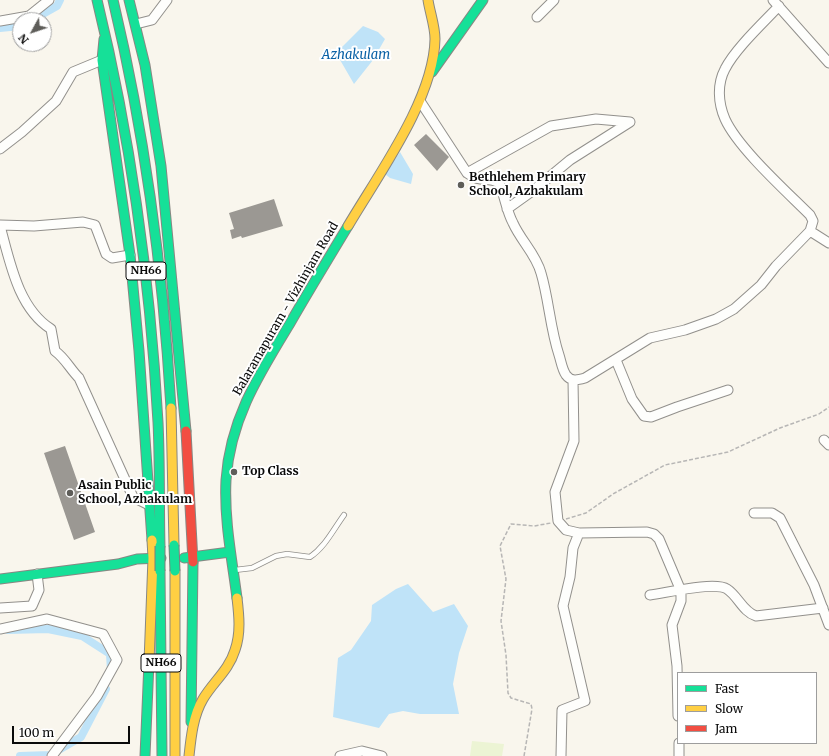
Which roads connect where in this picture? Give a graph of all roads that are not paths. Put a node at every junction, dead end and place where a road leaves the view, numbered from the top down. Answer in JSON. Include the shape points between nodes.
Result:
{"nodes":[{"id":1,"x":49,"y":0,"type":"edge"},
{"id":2,"x":97,"y":0,"type":"edge"},
{"id":3,"x":112,"y":0,"type":"edge"},
{"id":4,"x":130,"y":0,"type":"edge"},
{"id":5,"x":167,"y":0,"type":"edge"},
{"id":6,"x":428,"y":0,"type":"edge"},
{"id":7,"x":483,"y":0,"type":"edge"},
{"id":8,"x":554,"y":0,"type":"edge"},
{"id":9,"x":776,"y":3,"type":"edge"},
{"id":10,"x":537,"y":17,"type":"dead end"},
{"id":11,"x":0,"y":22,"type":"edge"},
{"id":12,"x":136,"y":24,"type":"junction"},
{"id":13,"x":104,"y":29,"type":"junction"},
{"id":14,"x":102,"y":60,"type":"junction"},
{"id":15,"x":829,"y":62,"type":"edge"},
{"id":16,"x":430,"y":75,"type":"junction"},
{"id":17,"x":420,"y":101,"type":"junction"},
{"id":18,"x":0,"y":149,"type":"edge"},
{"id":19,"x":467,"y":173,"type":"junction"},
{"id":20,"x":507,"y":209,"type":"junction"},
{"id":21,"x":0,"y":226,"type":"edge"},
{"id":22,"x":810,"y":231,"type":"junction"},
{"id":23,"x":829,"y":243,"type":"edge"},
{"id":24,"x":130,"y":255,"type":"junction"},
{"id":25,"x":616,"y":360,"type":"junction"},
{"id":26,"x":573,"y":380,"type":"junction"},
{"id":27,"x":728,"y":390,"type":"dead end"},
{"id":28,"x":149,"y":505,"type":"junction"},
{"id":29,"x":754,"y":513,"type":"dead end"},
{"id":30,"x":344,"y":515,"type":"dead end"},
{"id":31,"x":579,"y":533,"type":"junction"},
{"id":32,"x":230,"y":552,"type":"junction"},
{"id":33,"x":153,"y":558,"type":"junction"},
{"id":34,"x":192,"y":558,"type":"junction"},
{"id":35,"x":233,"y":571,"type":"junction"},
{"id":36,"x":37,"y":574,"type":"junction"},
{"id":37,"x":0,"y":579,"type":"edge"},
{"id":38,"x":681,"y":591,"type":"junction"},
{"id":39,"x":650,"y":595,"type":"dead end"},
{"id":40,"x":0,"y":608,"type":"edge"},
{"id":41,"x":823,"y":608,"type":"junction"},
{"id":42,"x":829,"y":625,"type":"edge"},
{"id":43,"x":0,"y":629,"type":"edge"},
{"id":44,"x":677,"y":672,"type":"edge"},
{"id":45,"x":191,"y":735,"type":"junction"},
{"id":46,"x":679,"y":744,"type":"edge"},
{"id":47,"x":52,"y":756,"type":"edge"},
{"id":48,"x":145,"y":756,"type":"edge"},
{"id":49,"x":162,"y":756,"type":"edge"},
{"id":50,"x":175,"y":756,"type":"edge"},
{"id":51,"x":189,"y":756,"type":"edge"},
{"id":52,"x":340,"y":756,"type":"edge"},
{"id":53,"x":382,"y":756,"type":"edge"},
{"id":54,"x":561,"y":756,"type":"edge"},
{"id":55,"x":679,"y":756,"type":"edge"}],
"edges":[{"from":1,"to":11,"type":"street","via":[[29,16]]},
{"from":2,"to":13,"type":"main road","number":"NH66"},
{"from":3,"to":50,"type":"main road","number":"NH66","bridge":true,"via":[[137,111],[164,308],[172,421]]},
{"from":4,"to":12,"type":"main road"},
{"from":5,"to":12,"type":"street","via":[[152,20]]},
{"from":6,"to":16,"type":"main road","name":"Balaramapuram - Vizhinjam Road","via":[[435,38]]},
{"from":7,"to":16,"type":"main road"},
{"from":8,"to":10,"type":"street"},
{"from":9,"to":15,"type":"street"},
{"from":9,"to":22,"type":"street","via":[[725,68],[719,86],[721,107],[725,120],[734,134],[810,215],[813,221]]},
{"from":12,"to":34,"type":"main road","via":[[167,221],[185,404]]},
{"from":13,"to":14,"type":"main road"},
{"from":13,"to":49,"type":"main road","number":"NH66","bridge":true,"via":[[124,114],[150,310],[158,423]]},
{"from":14,"to":18,"type":"street","via":[[73,72],[56,101]]},
{"from":14,"to":24,"type":"main road"},
{"from":16,"to":17,"type":"main road","name":"Balaramapuram - Vizhinjam Road"},
{"from":17,"to":19,"type":"street"},
{"from":17,"to":32,"type":"main road","name":"Balaramapuram - Vizhinjam Road","via":[[261,371],[242,411],[230,447],[225,485]]},
{"from":19,"to":20,"type":"street","via":[[474,179],[498,182]]},
{"from":19,"to":20,"type":"street","via":[[551,126],[596,119],[630,122],[570,160]]},
{"from":20,"to":26,"type":"street","via":[[520,238],[531,250],[541,272],[553,337],[566,376]]},
{"from":21,"to":24,"type":"street","via":[[90,223],[95,225],[106,254],[112,258]]},
{"from":21,"to":28,"type":"street","via":[[20,291],[33,314],[51,329],[55,351],[63,356],[79,378],[133,497]]},
{"from":22,"to":23,"type":"street"},
{"from":22,"to":25,"type":"street","via":[[780,261],[761,285],[734,309],[716,319],[685,330],[650,338]]},
{"from":24,"to":28,"type":"main road"},
{"from":25,"to":26,"type":"street","via":[[585,378]]},
{"from":25,"to":27,"type":"street","via":[[632,399],[644,416],[651,417]]},
{"from":26,"to":31,"type":"street","via":[[574,441],[555,492],[558,521],[566,530]]},
{"from":28,"to":33,"type":"main road"},
{"from":29,"to":41,"type":"street","via":[[772,513],[780,518]]},
{"from":30,"to":35,"type":"lane","via":[[324,546],[310,558],[287,554],[252,568]]},
{"from":31,"to":38,"type":"street","via":[[654,534],[659,539]]},
{"from":31,"to":54,"type":"street","via":[[573,548],[563,606],[585,701],[562,710]]},
{"from":32,"to":34,"type":"main road"},
{"from":32,"to":35,"type":"main road","name":"Balaramapuram - Vizhinjam Road"},
{"from":33,"to":34,"type":"main road"},
{"from":33,"to":36,"type":"main road"},
{"from":33,"to":48,"type":"main road"},
{"from":34,"to":45,"type":"main road"},
{"from":35,"to":45,"type":"main road","name":"Balaramapuram - Vizhinjam Road","via":[[239,633],[237,646],[232,660],[204,699],[195,718]]},
{"from":36,"to":37,"type":"main road"},
{"from":36,"to":40,"type":"street","via":[[39,590],[32,606]]},
{"from":38,"to":39,"type":"street"},
{"from":38,"to":41,"type":"street","via":[[698,586],[726,588],[750,614],[756,616]]},
{"from":38,"to":44,"type":"street","via":[[681,601],[672,625]]},
{"from":41,"to":42,"type":"street"},
{"from":43,"to":47,"type":"street","via":[[47,619],[103,634],[117,660],[96,696]]},
{"from":45,"to":51,"type":"main road","name":"Balaramapuram - Vizhinjam Road"},
{"from":46,"to":55,"type":"street"},
{"from":52,"to":53,"type":"street","via":[[362,751]]}]}
